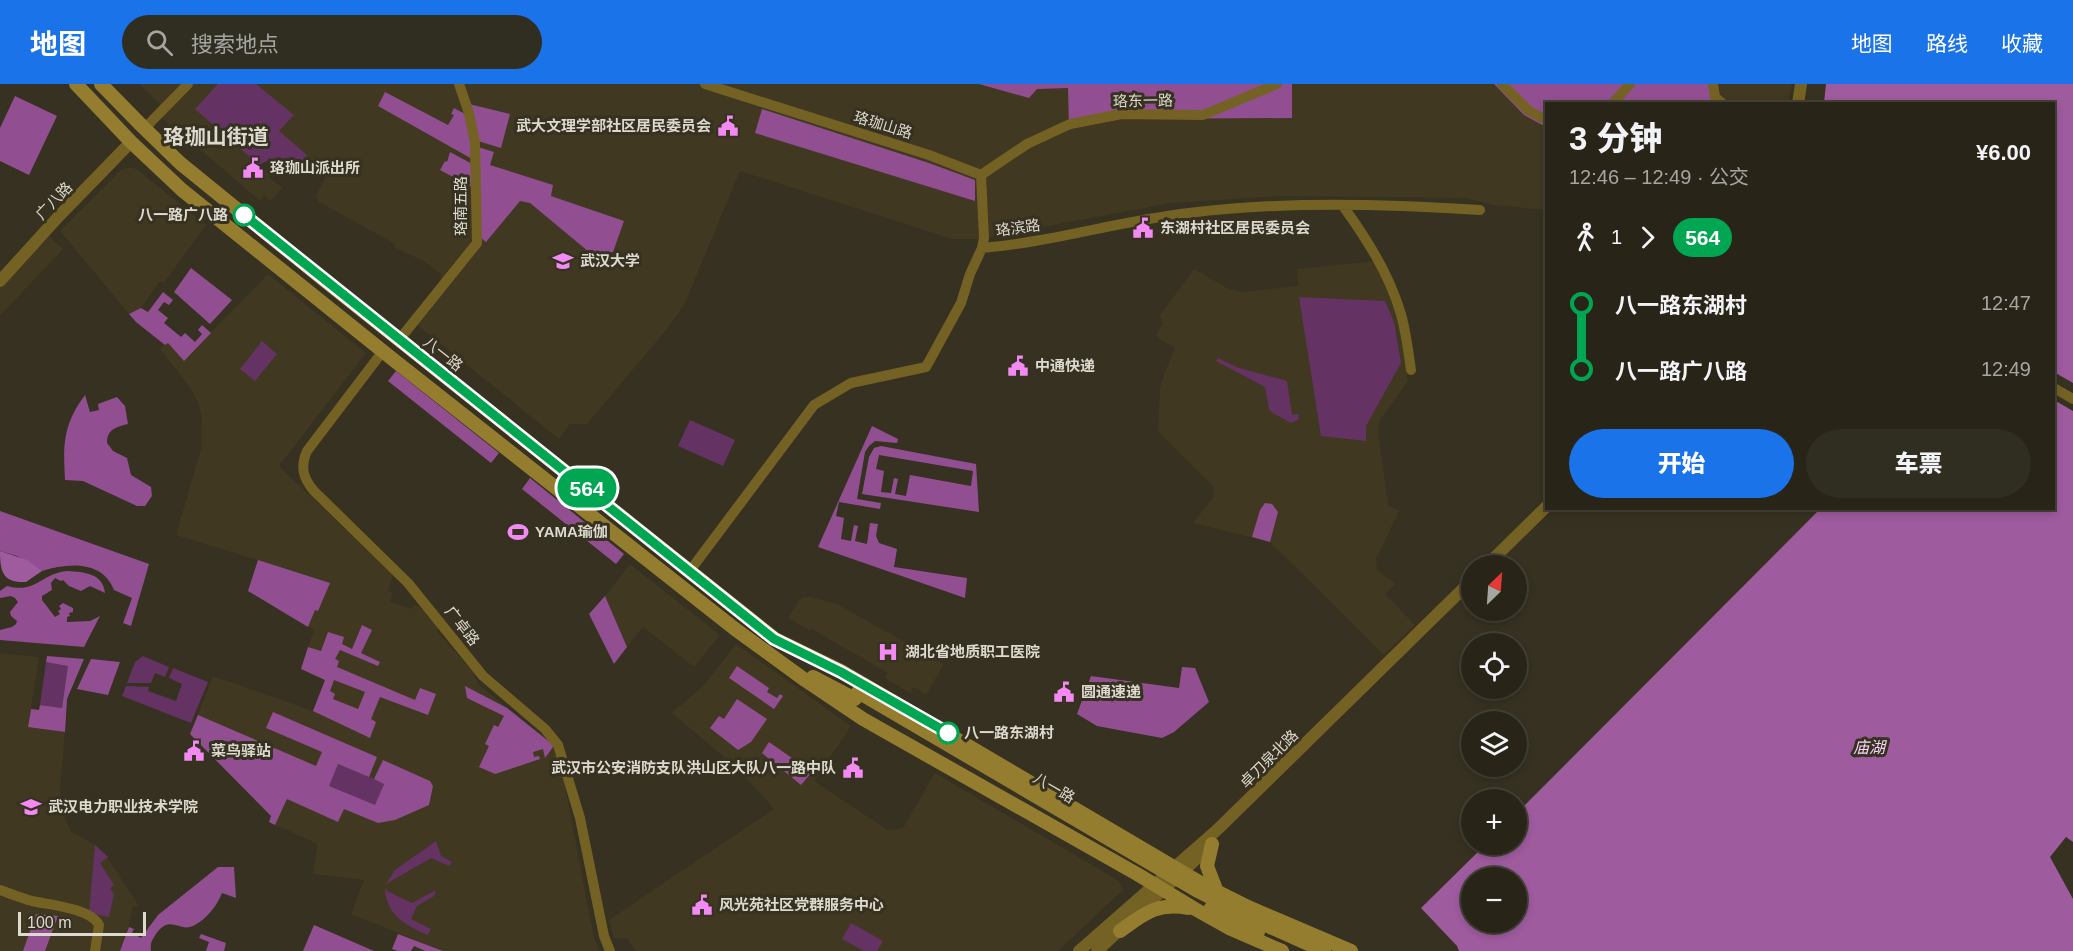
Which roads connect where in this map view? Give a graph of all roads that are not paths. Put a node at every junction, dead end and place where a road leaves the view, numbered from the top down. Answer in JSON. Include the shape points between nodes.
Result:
{"nodes":[{"id":1,"x":68,"y":84,"type":"edge"},
{"id":2,"x":76,"y":84,"type":"edge"},
{"id":3,"x":188,"y":84,"type":"edge"},
{"id":4,"x":459,"y":84,"type":"edge"},
{"id":5,"x":705,"y":84,"type":"edge"},
{"id":6,"x":1277,"y":84,"type":"edge"},
{"id":7,"x":1502,"y":84,"type":"edge"},
{"id":8,"x":1630,"y":84,"type":"edge"},
{"id":9,"x":1713,"y":84,"type":"edge"},
{"id":10,"x":1801,"y":84,"type":"edge"},
{"id":11,"x":103,"y":85,"type":"edge"},
{"id":12,"x":91,"y":101,"type":"junction"},
{"id":13,"x":1614,"y":102,"type":"edge"},
{"id":14,"x":1721,"y":102,"type":"edge"},
{"id":15,"x":1798,"y":102,"type":"edge"},
{"id":16,"x":1545,"y":119,"type":"edge"},
{"id":17,"x":142,"y":126,"type":"junction"},
{"id":18,"x":131,"y":142,"type":"junction"},
{"id":19,"x":981,"y":175,"type":"junction"},
{"id":20,"x":1343,"y":206,"type":"junction"},
{"id":21,"x":1480,"y":210,"type":"dead end"},
{"id":22,"x":982,"y":248,"type":"junction"},
{"id":23,"x":0,"y":281,"type":"edge"},
{"id":24,"x":399,"y":340,"type":"junction"},
{"id":25,"x":383,"y":351,"type":"junction"},
{"id":26,"x":1411,"y":370,"type":"dead end"},
{"id":27,"x":2055,"y":389,"type":"edge"},
{"id":28,"x":2073,"y":399,"type":"edge"},
{"id":29,"x":1545,"y":508,"type":"edge"},
{"id":30,"x":1551,"y":510,"type":"edge"},
{"id":31,"x":1497,"y":555,"type":"edge"},
{"id":32,"x":1506,"y":555,"type":"edge"},
{"id":33,"x":689,"y":572,"type":"junction"},
{"id":34,"x":1461,"y":591,"type":"edge"},
{"id":35,"x":1461,"y":599,"type":"edge"},
{"id":36,"x":774,"y":639,"type":"junction"},
{"id":37,"x":771,"y":655,"type":"junction"},
{"id":38,"x":856,"y":695,"type":"junction"},
{"id":39,"x":1037,"y":785,"type":"junction"},
{"id":40,"x":1023,"y":810,"type":"junction"},
{"id":41,"x":1212,"y":844,"type":"junction"},
{"id":42,"x":1177,"y":870,"type":"junction"},
{"id":43,"x":1160,"y":887,"type":"junction"},
{"id":44,"x":0,"y":890,"type":"edge"},
{"id":45,"x":1223,"y":895,"type":"junction"},
{"id":46,"x":1195,"y":909,"type":"junction"},
{"id":47,"x":1120,"y":931,"type":"junction"},
{"id":48,"x":95,"y":951,"type":"edge"},
{"id":49,"x":610,"y":951,"type":"edge"},
{"id":50,"x":1079,"y":951,"type":"edge"},
{"id":51,"x":1097,"y":951,"type":"edge"},
{"id":52,"x":1282,"y":951,"type":"edge"},
{"id":53,"x":1301,"y":951,"type":"edge"},
{"id":54,"x":1324,"y":951,"type":"edge"},
{"id":55,"x":1351,"y":951,"type":"edge"}],
"edges":[{"from":1,"to":12,"type":"street"},
{"from":2,"to":12,"type":"main road","name":"八一路"},
{"from":3,"to":17,"type":"street"},
{"from":4,"to":24,"type":"street","name":"珞南五路","via":[[475,143],[477,243]]},
{"from":5,"to":19,"type":"street","name":"珞珈山路"},
{"from":6,"to":19,"type":"street","name":"珞东一路","via":[[1203,115],[1121,114],[1070,124],[1021,148]]},
{"from":7,"to":16,"type":"street","via":[[1528,110]]},
{"from":8,"to":13,"type":"street"},
{"from":9,"to":14,"type":"street","via":[[1715,97]]},
{"from":10,"to":15,"type":"street"},
{"from":11,"to":17,"type":"main road","name":"八一路"},
{"from":12,"to":18,"type":"main road","name":"八一路"},
{"from":17,"to":24,"type":"main road","name":"八一路","via":[[180,163]]},
{"from":18,"to":23,"type":"street","name":"广八路"},
{"from":18,"to":25,"type":"main road","name":"八一路","via":[[182,190]]},
{"from":19,"to":22,"type":"street"},
{"from":20,"to":21,"type":"street","name":"珞滨路"},
{"from":20,"to":22,"type":"street","name":"珞滨路","via":[[1190,212],[1021,245]]},
{"from":20,"to":26,"type":"street","via":[[1376,256],[1397,302]]},
{"from":22,"to":33,"type":"street","name":"珞滨路","via":[[961,303],[926,367],[851,382],[814,405]]},
{"from":24,"to":33,"type":"main road","name":"八一路"},
{"from":25,"to":37,"type":"main road","name":"八一路"},
{"from":25,"to":49,"type":"street","name":"广卓路","via":[[307,451],[305,477],[314,491],[420,596],[483,676],[558,745],[580,818]]},
{"from":27,"to":28,"type":"street"},
{"from":29,"to":31,"type":"street"},
{"from":30,"to":32,"type":"street"},
{"from":33,"to":36,"type":"main road","name":"八一路"},
{"from":34,"to":42,"type":"street","name":"卓刀泉北路"},
{"from":35,"to":41,"type":"street","name":"卓刀泉北路"},
{"from":36,"to":38,"type":"main road","name":"八一路"},
{"from":36,"to":39,"type":"main road","name":"八一路","via":[[841,672]]},
{"from":37,"to":38,"type":"main road","name":"八一路"},
{"from":37,"to":40,"type":"main road","name":"八一路","via":[[855,714]]},
{"from":38,"to":53,"type":"main road","name":"八一路","bridge":true,"via":[[1213,909]]},
{"from":38,"to":54,"type":"main road","name":"八一路","bridge":true,"via":[[1196,890]]},
{"from":39,"to":40,"type":"main road"},
{"from":39,"to":42,"type":"main road","name":"八一路"},
{"from":40,"to":43,"type":"main road","name":"八一路"},
{"from":41,"to":42,"type":"street","name":"卓刀泉北路"},
{"from":41,"to":45,"type":"main road","via":[[1207,866]]},
{"from":42,"to":43,"type":"street","name":"卓刀泉北路"},
{"from":42,"to":45,"type":"main road","name":"八一路"},
{"from":43,"to":46,"type":"main road","name":"八一路"},
{"from":43,"to":47,"type":"street","name":"卓刀泉北路"},
{"from":43,"to":50,"type":"street","name":"卓刀泉北路"},
{"from":44,"to":48,"type":"street","via":[[60,905],[94,919],[99,925]]},
{"from":45,"to":55,"type":"main road","name":"八一路"},
{"from":46,"to":47,"type":"main road","via":[[1160,907]]},
{"from":46,"to":52,"type":"main road","name":"八一路"},
{"from":47,"to":51,"type":"street","name":"卓刀泉北路"}]}
